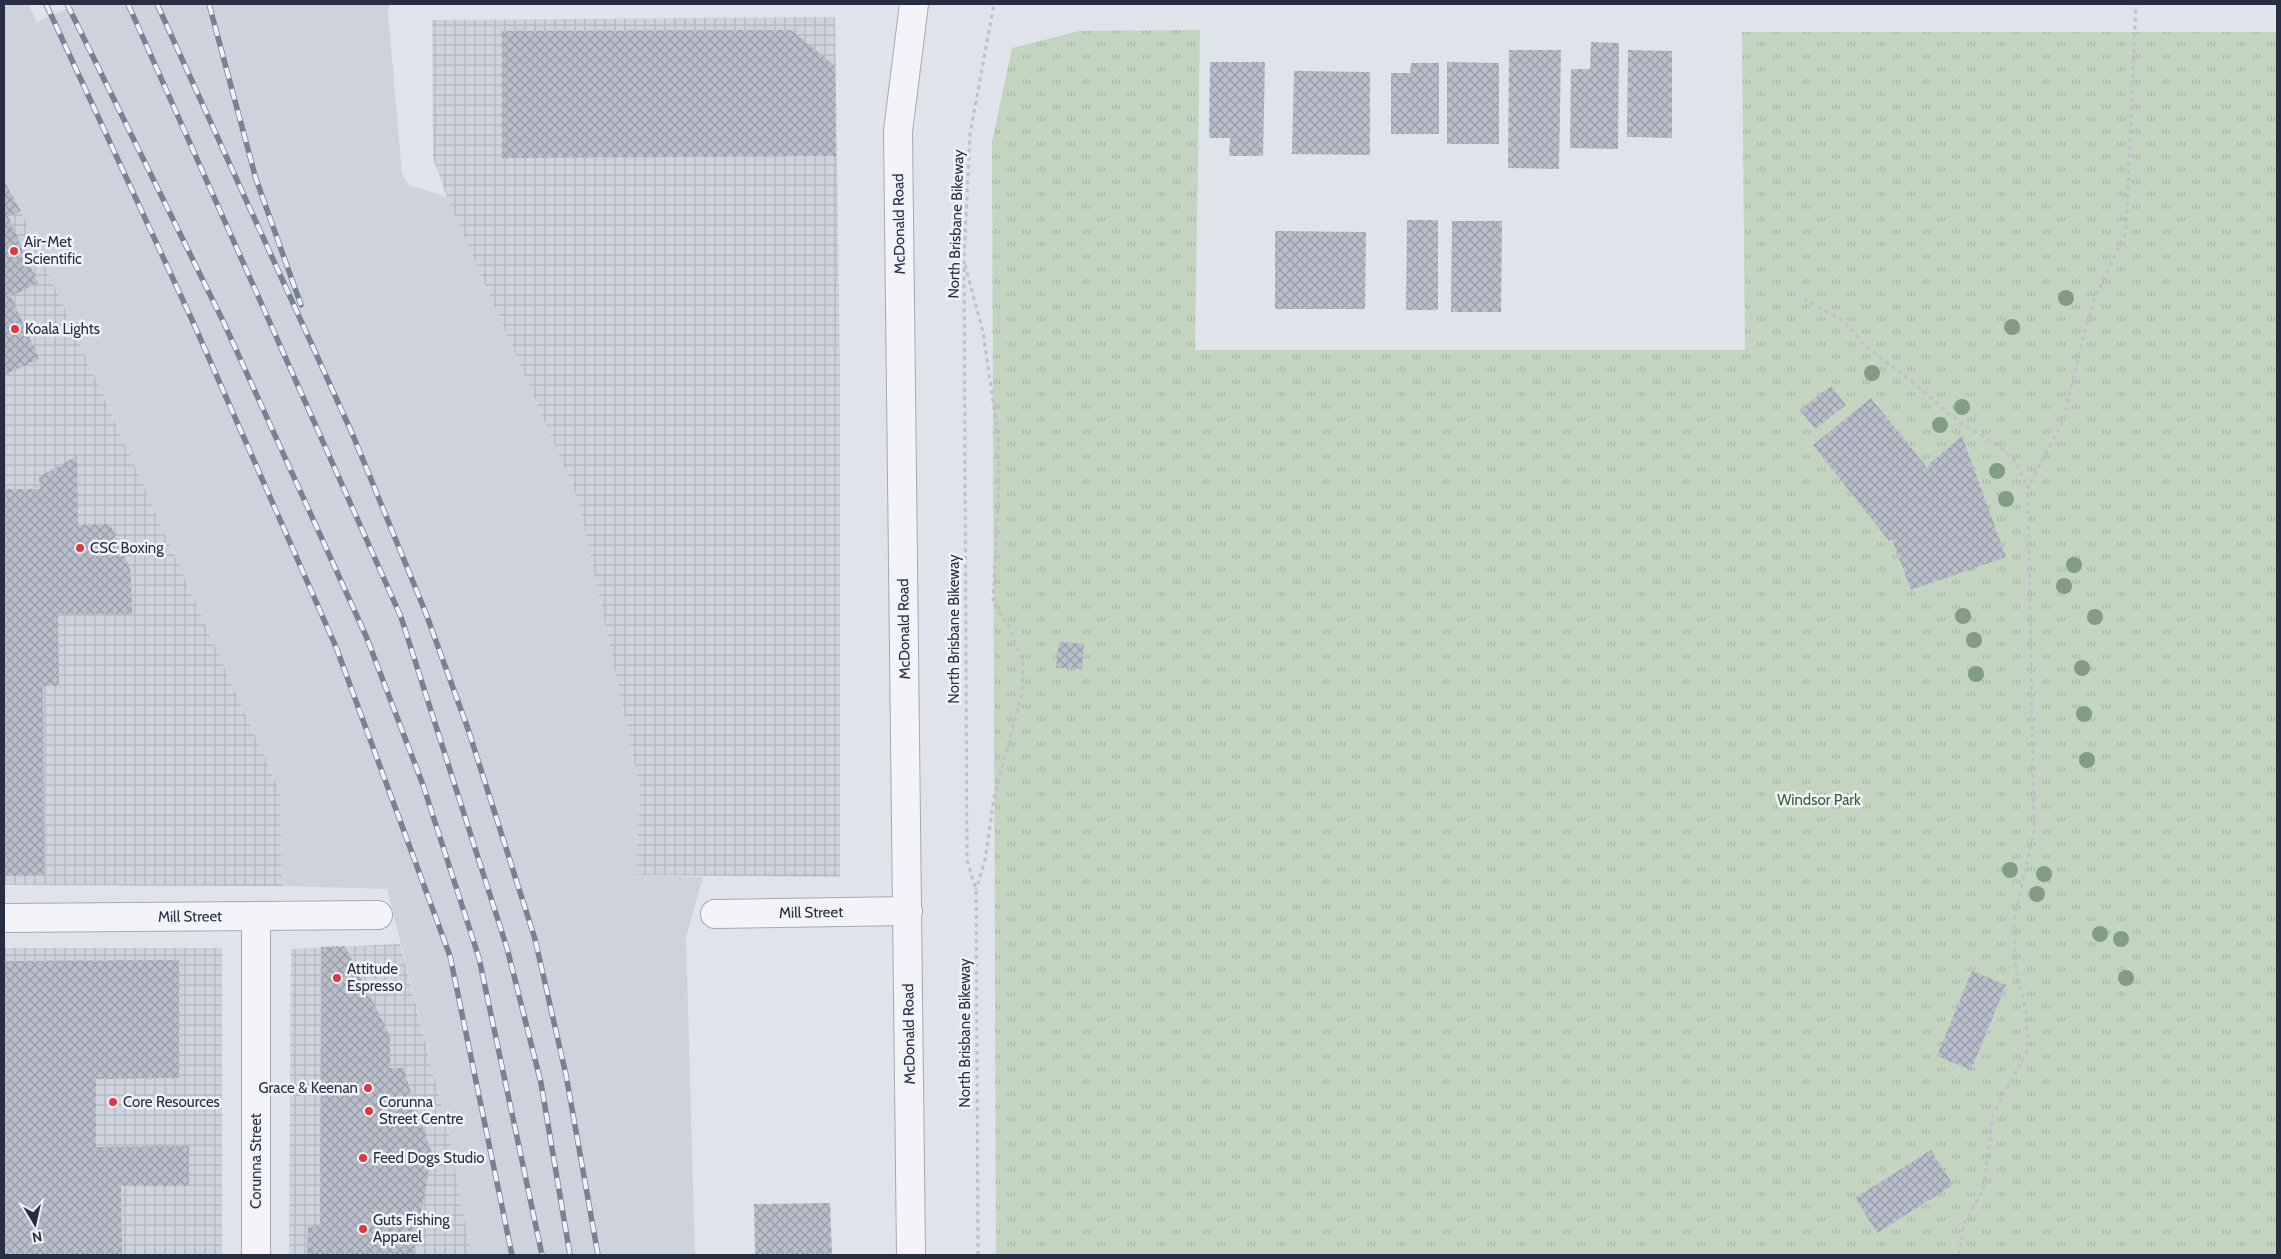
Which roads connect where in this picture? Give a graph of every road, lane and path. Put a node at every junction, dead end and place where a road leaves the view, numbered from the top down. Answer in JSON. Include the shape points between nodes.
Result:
{"nodes":[{"id":1,"x":914,"y":4,"type":"edge"},
{"id":2,"x":994,"y":4,"type":"edge"},
{"id":3,"x":2136,"y":4,"type":"edge"},
{"id":4,"x":964,"y":261,"type":"junction"},
{"id":5,"x":1804,"y":299,"type":"dead end"},
{"id":6,"x":2028,"y":488,"type":"junction"},
{"id":7,"x":976,"y":890,"type":"junction"},
{"id":8,"x":908,"y":911,"type":"junction"},
{"id":9,"x":715,"y":914,"type":"dead end"},
{"id":10,"x":378,"y":915,"type":"dead end"},
{"id":11,"x":256,"y":917,"type":"junction"},
{"id":12,"x":4,"y":918,"type":"edge"},
{"id":13,"x":256,"y":1255,"type":"edge"},
{"id":14,"x":912,"y":1255,"type":"edge"},
{"id":15,"x":978,"y":1255,"type":"edge"},
{"id":16,"x":1959,"y":1255,"type":"edge"}],
"edges":[{"from":1,"to":8,"type":"street","name":"McDonald Road","via":[[898,130]]},
{"from":2,"to":4,"type":"path","name":"North Brisbane Bikeway","via":[[970,134]]},
{"from":3,"to":6,"type":"path","via":[[2126,232],[2095,297],[2062,421]]},
{"from":4,"to":7,"type":"path","name":"North Brisbane Bikeway","via":[[967,860]]},
{"from":4,"to":7,"type":"path","via":[[983,332],[998,435],[993,602],[1010,629],[1023,664],[1022,693],[994,798],[985,860]]},
{"from":5,"to":6,"type":"path","via":[[1844,321],[1864,345],[1959,422],[2000,447],[2015,461]]},
{"from":6,"to":16,"type":"path","via":[[2034,831],[2014,921],[2016,970],[2026,1010],[2028,1049],[1993,1115],[1983,1191],[1964,1223]]},
{"from":7,"to":15,"type":"path","name":"North Brisbane Bikeway"},
{"from":8,"to":9,"type":"street","name":"Mill Street"},
{"from":8,"to":14,"type":"street","name":"McDonald Road"},
{"from":10,"to":11,"type":"street","name":"Mill Street"},
{"from":11,"to":12,"type":"street","name":"Mill Street"},
{"from":11,"to":13,"type":"street","name":"Corunna Street"}]}
